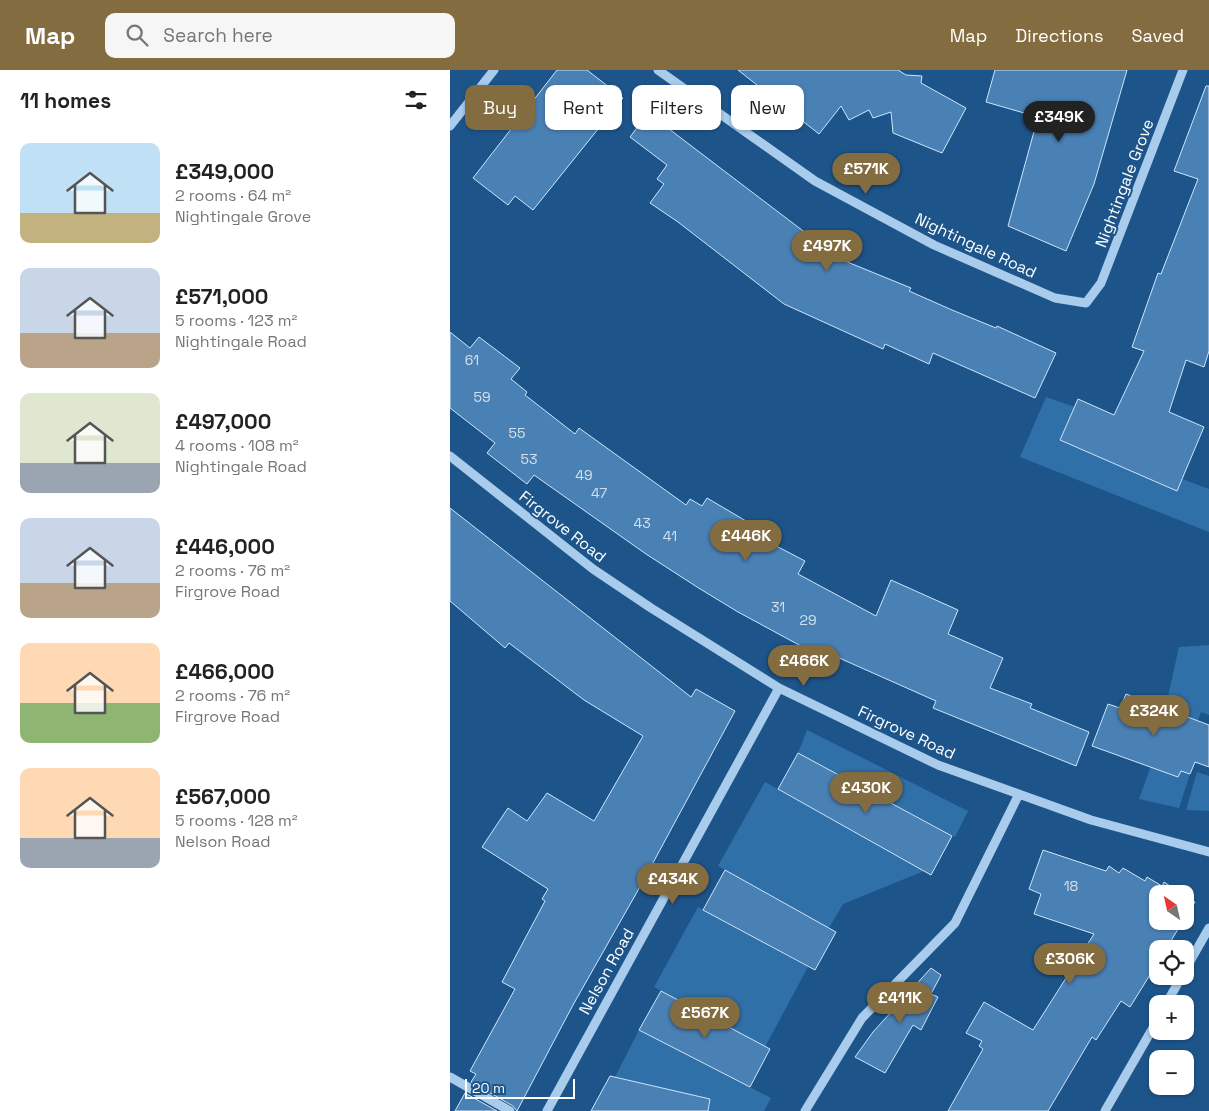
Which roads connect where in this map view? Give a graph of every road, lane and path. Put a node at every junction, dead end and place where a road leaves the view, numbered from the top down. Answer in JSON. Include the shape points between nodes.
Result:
{"nodes":[{"id":1,"x":494,"y":70,"type":"edge"},
{"id":2,"x":658,"y":70,"type":"edge"},
{"id":3,"x":1184,"y":70,"type":"edge"},
{"id":4,"x":450,"y":126,"type":"edge"},
{"id":5,"x":1086,"y":303,"type":"joint"},
{"id":6,"x":450,"y":456,"type":"edge"},
{"id":7,"x":780,"y":688,"type":"junction"},
{"id":8,"x":1019,"y":794,"type":"junction"},
{"id":9,"x":1209,"y":852,"type":"edge"},
{"id":10,"x":1209,"y":928,"type":"edge"},
{"id":11,"x":1194,"y":954,"type":"edge"},
{"id":12,"x":1149,"y":1035,"type":"edge"},
{"id":13,"x":450,"y":1077,"type":"edge"},
{"id":14,"x":510,"y":1111,"type":"edge"},
{"id":15,"x":547,"y":1111,"type":"edge"},
{"id":16,"x":805,"y":1111,"type":"edge"},
{"id":17,"x":1105,"y":1111,"type":"edge"}],
"edges":[{"from":1,"to":4,"type":"street"},
{"from":2,"to":5,"type":"street","name":"Nightingale Road","via":[[815,181],[934,245],[1055,298]]},
{"from":3,"to":5,"type":"street","name":"Nightingale Grove","via":[[1101,284]]},
{"from":6,"to":7,"type":"street","name":"Firgrove Road","via":[[593,569]]},
{"from":7,"to":8,"type":"street","name":"Firgrove Road","via":[[938,765]]},
{"from":7,"to":15,"type":"street","name":"Nelson Road"},
{"from":8,"to":9,"type":"street","name":"Firgrove Road","via":[[1091,820]]},
{"from":8,"to":16,"type":"street","via":[[955,923],[862,1018]]},
{"from":10,"to":11,"type":"street"},
{"from":12,"to":17,"type":"street"},
{"from":13,"to":14,"type":"street"}]}
